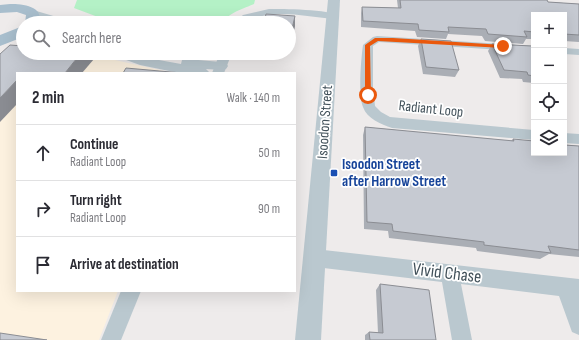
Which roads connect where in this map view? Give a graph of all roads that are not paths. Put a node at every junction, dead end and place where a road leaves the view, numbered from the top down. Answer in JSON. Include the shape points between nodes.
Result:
{"nodes":[{"id":1,"x":334,"y":8,"type":"edge"},
{"id":2,"x":0,"y":9,"type":"edge"},
{"id":3,"x":30,"y":12,"type":"edge"},
{"id":4,"x":42,"y":16,"type":"edge"},
{"id":5,"x":249,"y":16,"type":"edge"},
{"id":6,"x":531,"y":49,"type":"edge"},
{"id":7,"x":567,"y":51,"type":"edge"},
{"id":8,"x":579,"y":52,"type":"edge"},
{"id":9,"x":139,"y":60,"type":"edge"},
{"id":10,"x":170,"y":60,"type":"edge"},
{"id":11,"x":222,"y":64,"type":"edge"},
{"id":12,"x":198,"y":72,"type":"edge"},
{"id":13,"x":531,"y":135,"type":"edge"},
{"id":14,"x":567,"y":138,"type":"edge"},
{"id":15,"x":579,"y":139,"type":"edge"},
{"id":16,"x":315,"y":258,"type":"junction"},
{"id":17,"x":450,"y":274,"type":"junction"},
{"id":18,"x":572,"y":288,"type":"edge"},
{"id":19,"x":131,"y":292,"type":"edge"},
{"id":20,"x":579,"y":325,"type":"edge"},
{"id":21,"x":111,"y":340,"type":"edge"},
{"id":22,"x":308,"y":340,"type":"edge"},
{"id":23,"x":462,"y":340,"type":"edge"}],
"edges":[{"from":1,"to":5,"type":"street","via":[[268,11]]},
{"from":1,"to":16,"type":"street","name":"Isoodon Street"},
{"from":2,"to":3,"type":"main road","via":[[13,8]]},
{"from":3,"to":4,"type":"street"},
{"from":6,"to":13,"type":"street","name":"Radiant Loop","via":[[377,39],[368,45],[367,74],[368,106],[372,112],[392,123]]},
{"from":7,"to":8,"type":"street"},
{"from":9,"to":12,"type":"street"},
{"from":10,"to":11,"type":"street"},
{"from":14,"to":15,"type":"street"},
{"from":16,"to":17,"type":"street","name":"Vivid Chase"},
{"from":16,"to":22,"type":"street","name":"Isoodon Street"},
{"from":17,"to":18,"type":"street","name":"Vivid Chase"},
{"from":17,"to":23,"type":"street"},
{"from":18,"to":20,"type":"street"},
{"from":19,"to":21,"type":"street"}]}
